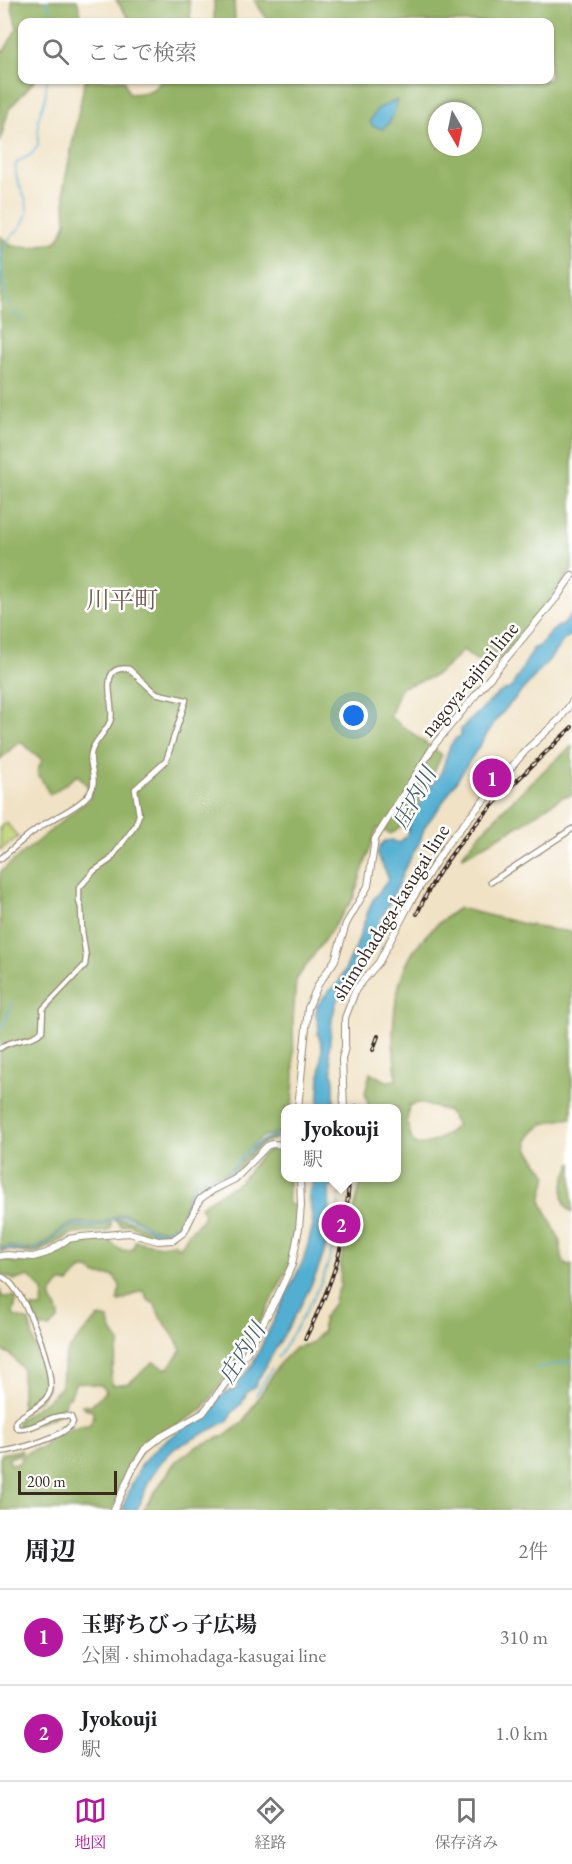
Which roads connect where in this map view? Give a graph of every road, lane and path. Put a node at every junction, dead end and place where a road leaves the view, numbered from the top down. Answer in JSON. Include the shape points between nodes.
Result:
{"nodes":[{"id":1,"x":572,"y":575,"type":"edge"},
{"id":2,"x":572,"y":702,"type":"edge"},
{"id":3,"x":572,"y":829,"type":"edge"},
{"id":4,"x":0,"y":859,"type":"edge"},
{"id":5,"x":491,"y":882,"type":"dead end"},
{"id":6,"x":0,"y":1048,"type":"edge"},
{"id":7,"x":298,"y":1104,"type":"edge"},
{"id":8,"x":344,"y":1104,"type":"edge"},
{"id":9,"x":281,"y":1145,"type":"edge"},
{"id":10,"x":300,"y":1182,"type":"edge"},
{"id":11,"x":0,"y":1256,"type":"edge"},
{"id":12,"x":0,"y":1276,"type":"edge"},
{"id":13,"x":0,"y":1452,"type":"edge"},
{"id":14,"x":114,"y":1510,"type":"edge"}],
"edges":[{"from":1,"to":7,"type":"main road","name":"nagoya-tajimi line","via":[[435,744],[375,839],[368,886],[308,1008]]},
{"from":2,"to":8,"type":"main road","name":"shimohadaga-kasugai line","via":[[448,843],[379,962],[356,989],[345,1018]]},
{"from":3,"to":5,"type":"street"},
{"from":4,"to":6,"type":"street","via":[[42,825],[89,795],[93,786],[90,756],[111,721],[108,689],[114,672],[129,669],[155,693],[186,700],[166,761],[135,789],[139,815],[135,826],[110,860],[79,888],[85,965],[44,1009],[42,1031],[37,1036]]},
{"from":9,"to":11,"type":"main road","via":[[267,1146],[235,1179],[204,1195],[184,1232],[173,1240],[158,1241],[129,1233],[81,1237],[68,1239],[42,1255]]},
{"from":10,"to":14,"type":"main road","via":[[299,1228],[292,1264],[247,1352],[203,1413],[145,1449]]},
{"from":12,"to":13,"type":"street","via":[[9,1280],[25,1305],[50,1370],[49,1394],[18,1418],[16,1427],[26,1429],[64,1416],[71,1417],[73,1422],[70,1428],[40,1441]]}]}
